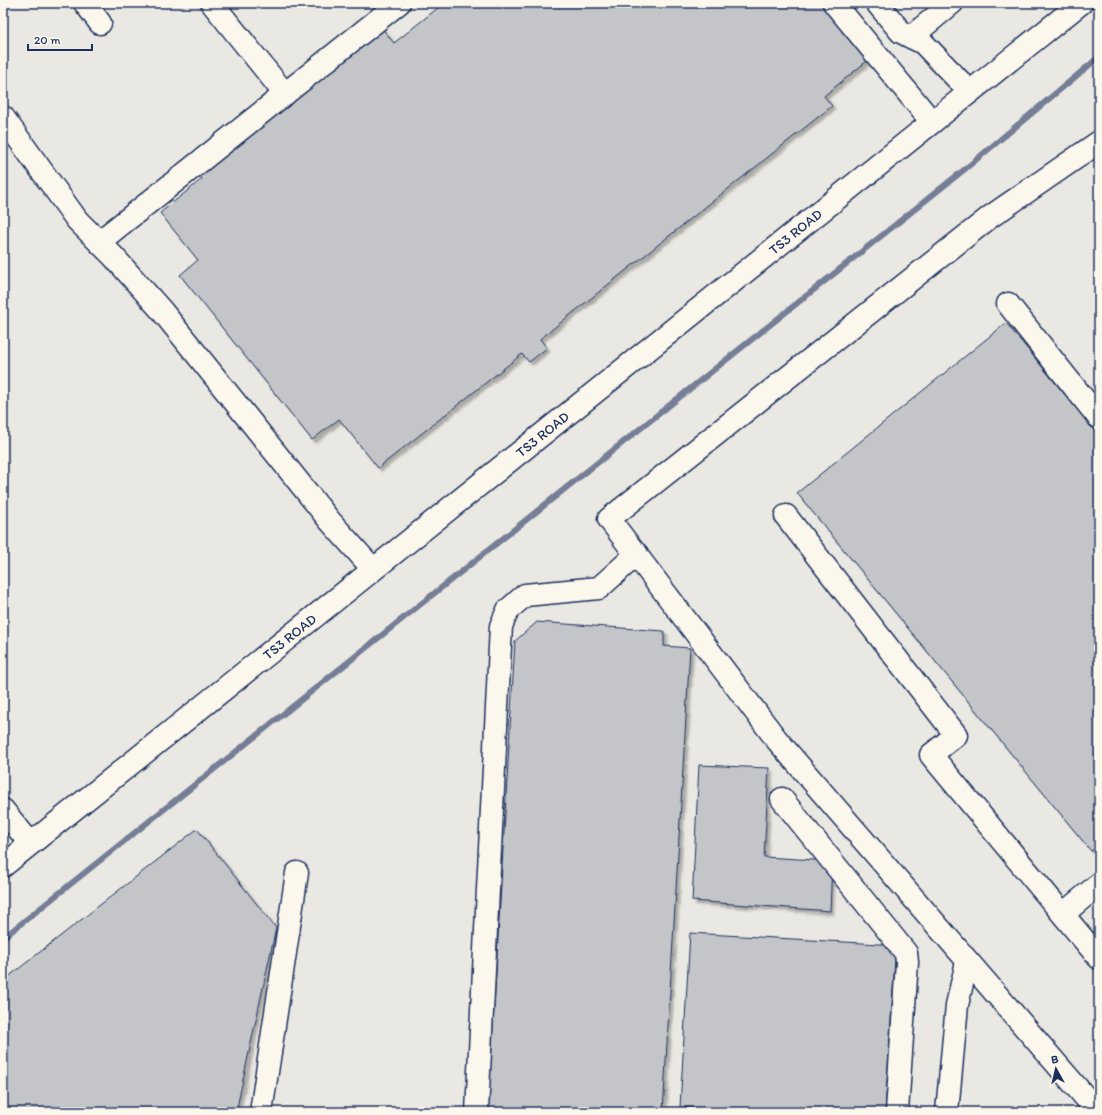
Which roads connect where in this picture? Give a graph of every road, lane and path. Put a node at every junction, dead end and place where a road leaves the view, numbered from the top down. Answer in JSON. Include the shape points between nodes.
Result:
{"nodes":[{"id":1,"x":85,"y":3,"type":"edge"},
{"id":2,"x":212,"y":3,"type":"edge"},
{"id":3,"x":834,"y":3,"type":"edge"},
{"id":4,"x":877,"y":3,"type":"edge"},
{"id":5,"x":952,"y":3,"type":"edge"},
{"id":6,"x":1081,"y":3,"type":"edge"},
{"id":7,"x":386,"y":7,"type":"edge"},
{"id":8,"x":100,"y":23,"type":"dead end"},
{"id":9,"x":911,"y":36,"type":"junction"},
{"id":10,"x":970,"y":92,"type":"junction"},
{"id":11,"x":285,"y":94,"type":"junction"},
{"id":12,"x":3,"y":117,"type":"edge"},
{"id":13,"x":932,"y":122,"type":"junction"},
{"id":14,"x":1099,"y":142,"type":"edge"},
{"id":15,"x":99,"y":242,"type":"junction"},
{"id":16,"x":1008,"y":304,"type":"dead end"},
{"id":17,"x":1099,"y":418,"type":"edge"},
{"id":18,"x":786,"y":516,"type":"dead end"},
{"id":19,"x":637,"y":554,"type":"junction"},
{"id":20,"x":373,"y":569,"type":"junction"},
{"id":21,"x":782,"y":799,"type":"dead end"},
{"id":22,"x":3,"y":810,"type":"edge"},
{"id":23,"x":30,"y":844,"type":"junction"},
{"id":24,"x":3,"y":866,"type":"edge"},
{"id":25,"x":297,"y":873,"type":"dead end"},
{"id":26,"x":1099,"y":884,"type":"edge"},
{"id":27,"x":1063,"y":914,"type":"junction"},
{"id":28,"x":1097,"y":951,"type":"edge"},
{"id":29,"x":967,"y":962,"type":"junction"},
{"id":30,"x":260,"y":1112,"type":"edge"},
{"id":31,"x":477,"y":1112,"type":"edge"},
{"id":32,"x":898,"y":1112,"type":"edge"},
{"id":33,"x":947,"y":1112,"type":"edge"},
{"id":34,"x":1098,"y":1112,"type":"edge"}],
"edges":[{"from":1,"to":8,"type":"street"},
{"from":2,"to":11,"type":"street"},
{"from":3,"to":13,"type":"street"},
{"from":4,"to":9,"type":"street","via":[[901,32]]},
{"from":5,"to":9,"type":"street"},
{"from":6,"to":10,"type":"street","name":"TS3 ROAD"},
{"from":7,"to":11,"type":"street"},
{"from":9,"to":10,"type":"street","via":[[934,53]]},
{"from":10,"to":13,"type":"street","name":"TS3 ROAD"},
{"from":11,"to":15,"type":"street"},
{"from":12,"to":15,"type":"street","via":[[77,220]]},
{"from":13,"to":20,"type":"street","name":"TS3 ROAD"},
{"from":14,"to":19,"type":"street","via":[[990,217],[609,519]]},
{"from":15,"to":20,"type":"street","via":[[162,311],[330,521]]},
{"from":16,"to":17,"type":"street"},
{"from":18,"to":27,"type":"street","via":[[956,735],[931,755]]},
{"from":19,"to":29,"type":"street","via":[[776,740]]},
{"from":19,"to":31,"type":"street","via":[[599,588],[525,595],[508,610],[501,626]]},
{"from":20,"to":23,"type":"street","name":"TS3 ROAD"},
{"from":21,"to":32,"type":"street","via":[[906,953]]},
{"from":22,"to":23,"type":"street"},
{"from":23,"to":24,"type":"street","name":"TS3 ROAD"},
{"from":25,"to":30,"type":"street"},
{"from":26,"to":27,"type":"street"},
{"from":27,"to":28,"type":"street"},
{"from":29,"to":33,"type":"street","via":[[957,1005]]},
{"from":29,"to":34,"type":"street"}]}
